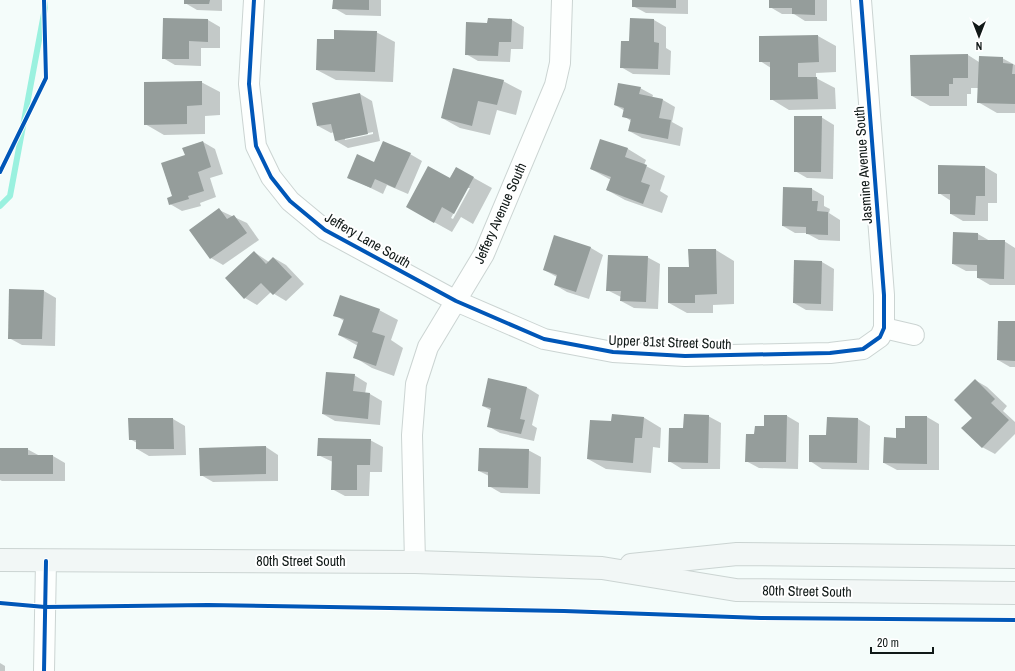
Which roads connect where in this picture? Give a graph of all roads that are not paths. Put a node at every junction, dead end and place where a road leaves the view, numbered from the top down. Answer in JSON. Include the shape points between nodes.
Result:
{"nodes":[{"id":1,"x":254,"y":0,"type":"edge"},
{"id":2,"x":562,"y":0,"type":"edge"},
{"id":3,"x":861,"y":0,"type":"edge"},
{"id":4,"x":456,"y":301,"type":"junction"},
{"id":5,"x":884,"y":328,"type":"junction"},
{"id":6,"x":914,"y":335,"type":"dead end"},
{"id":7,"x":1015,"y":557,"type":"edge"},
{"id":8,"x":0,"y":560,"type":"edge"},
{"id":9,"x":46,"y":560,"type":"junction"},
{"id":10,"x":415,"y":562,"type":"junction"},
{"id":11,"x":602,"y":568,"type":"junction"},
{"id":12,"x":1015,"y":593,"type":"edge"},
{"id":13,"x":44,"y":671,"type":"edge"}],
"edges":[{"from":1,"to":4,"type":"street","name":"Jeffery Lane South","via":[[249,84],[256,146],[271,177],[290,201],[325,230]]},
{"from":2,"to":4,"type":"street","name":"Jeffery Avenue South","via":[[560,63],[555,85],[484,254]]},
{"from":3,"to":5,"type":"street","name":"Jasmine Avenue South","via":[[884,295]]},
{"from":4,"to":5,"type":"street","name":"Upper 81st Street South","via":[[544,339],[613,352],[685,356],[830,354],[863,349],[880,337]]},
{"from":4,"to":10,"type":"street","name":"Jeffery Avenue South","via":[[428,347],[416,384],[412,435]]},
{"from":5,"to":6,"type":"street"},
{"from":7,"to":11,"type":"main road","name":"80th Street South","via":[[737,554]]},
{"from":8,"to":9,"type":"main road","name":"80th Street South"},
{"from":9,"to":10,"type":"main road","name":"80th Street South"},
{"from":9,"to":13,"type":"street"},
{"from":10,"to":11,"type":"main road","name":"80th Street South"},
{"from":11,"to":12,"type":"main road","name":"80th Street South","via":[[736,590]]}]}
